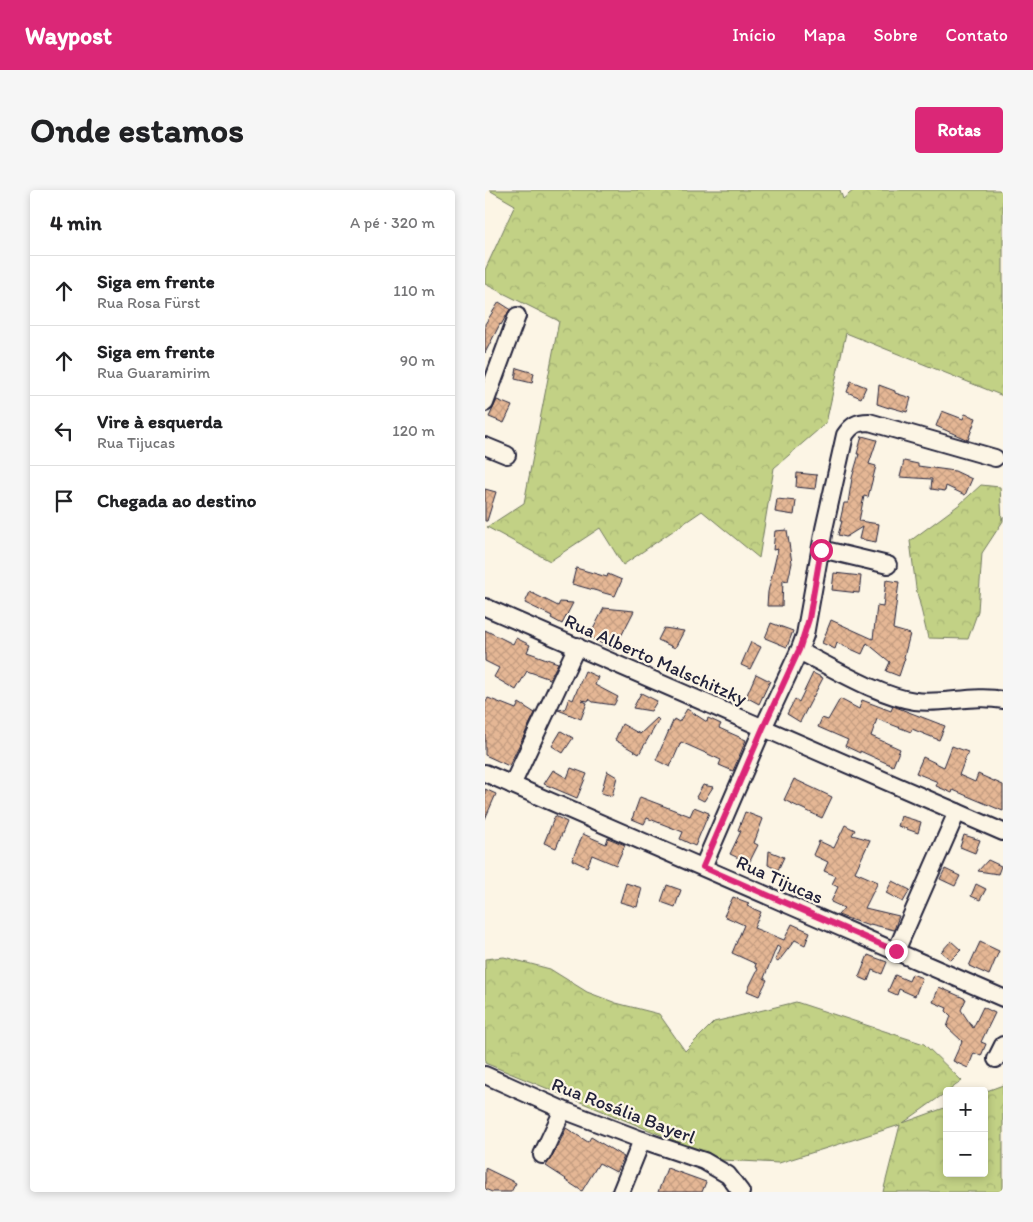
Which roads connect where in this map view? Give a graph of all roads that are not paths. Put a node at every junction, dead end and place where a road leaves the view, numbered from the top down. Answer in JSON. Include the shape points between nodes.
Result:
{"nodes":[{"id":1,"x":517,"y":316,"type":"dead end"},
{"id":2,"x":485,"y":403,"type":"edge"},
{"id":3,"x":485,"y":446,"type":"edge"},
{"id":4,"x":507,"y":455,"type":"dead end"},
{"id":5,"x":995,"y":458,"type":"dead end"},
{"id":6,"x":821,"y":550,"type":"junction"},
{"id":7,"x":889,"y":565,"type":"dead end"},
{"id":8,"x":485,"y":607,"type":"edge"},
{"id":9,"x":577,"y":646,"type":"junction"},
{"id":10,"x":799,"y":650,"type":"junction"},
{"id":11,"x":1003,"y":700,"type":"edge"},
{"id":12,"x":763,"y":728,"type":"junction"},
{"id":13,"x":485,"y":773,"type":"edge"},
{"id":14,"x":512,"y":785,"type":"junction"},
{"id":15,"x":957,"y":812,"type":"junction"},
{"id":16,"x":1003,"y":832,"type":"edge"},
{"id":17,"x":703,"y":867,"type":"junction"},
{"id":18,"x":896,"y":951,"type":"junction"},
{"id":19,"x":1003,"y":998,"type":"edge"},
{"id":20,"x":485,"y":1075,"type":"edge"},
{"id":21,"x":563,"y":1110,"type":"junction"},
{"id":22,"x":642,"y":1140,"type":"junction"},
{"id":23,"x":542,"y":1155,"type":"dead end"},
{"id":24,"x":621,"y":1192,"type":"edge"},
{"id":25,"x":741,"y":1192,"type":"edge"}],
"edges":[{"from":1,"to":2,"type":"street"},
{"from":3,"to":4,"type":"street"},
{"from":5,"to":6,"type":"street","via":[[869,422],[850,426],[845,435]]},
{"from":6,"to":7,"type":"street"},
{"from":6,"to":10,"type":"street","via":[[809,619]]},
{"from":8,"to":9,"type":"street","name":"Rua Alberto Malschitzky"},
{"from":9,"to":12,"type":"street","name":"Rua Alberto Malschitzky"},
{"from":9,"to":14,"type":"street"},
{"from":10,"to":11,"type":"street","via":[[902,699]]},
{"from":10,"to":12,"type":"street"},
{"from":12,"to":15,"type":"street","name":"Rua Alberto Malschitzky"},
{"from":12,"to":17,"type":"street"},
{"from":13,"to":14,"type":"street","name":"Rua Tijucas"},
{"from":14,"to":17,"type":"street","name":"Rua Tijucas"},
{"from":15,"to":16,"type":"street","name":"Rua Alberto Malschitzky"},
{"from":15,"to":18,"type":"street"},
{"from":17,"to":18,"type":"street","name":"Rua Tijucas"},
{"from":18,"to":19,"type":"street","name":"Rua Tijucas"},
{"from":20,"to":21,"type":"street","name":"Rua Rosália Bayerl"},
{"from":21,"to":22,"type":"street","name":"Rua Rosália Bayerl"},
{"from":21,"to":23,"type":"street"},
{"from":22,"to":24,"type":"street"},
{"from":22,"to":25,"type":"street","name":"Rua Rosália Bayerl","via":[[718,1168]]}]}
